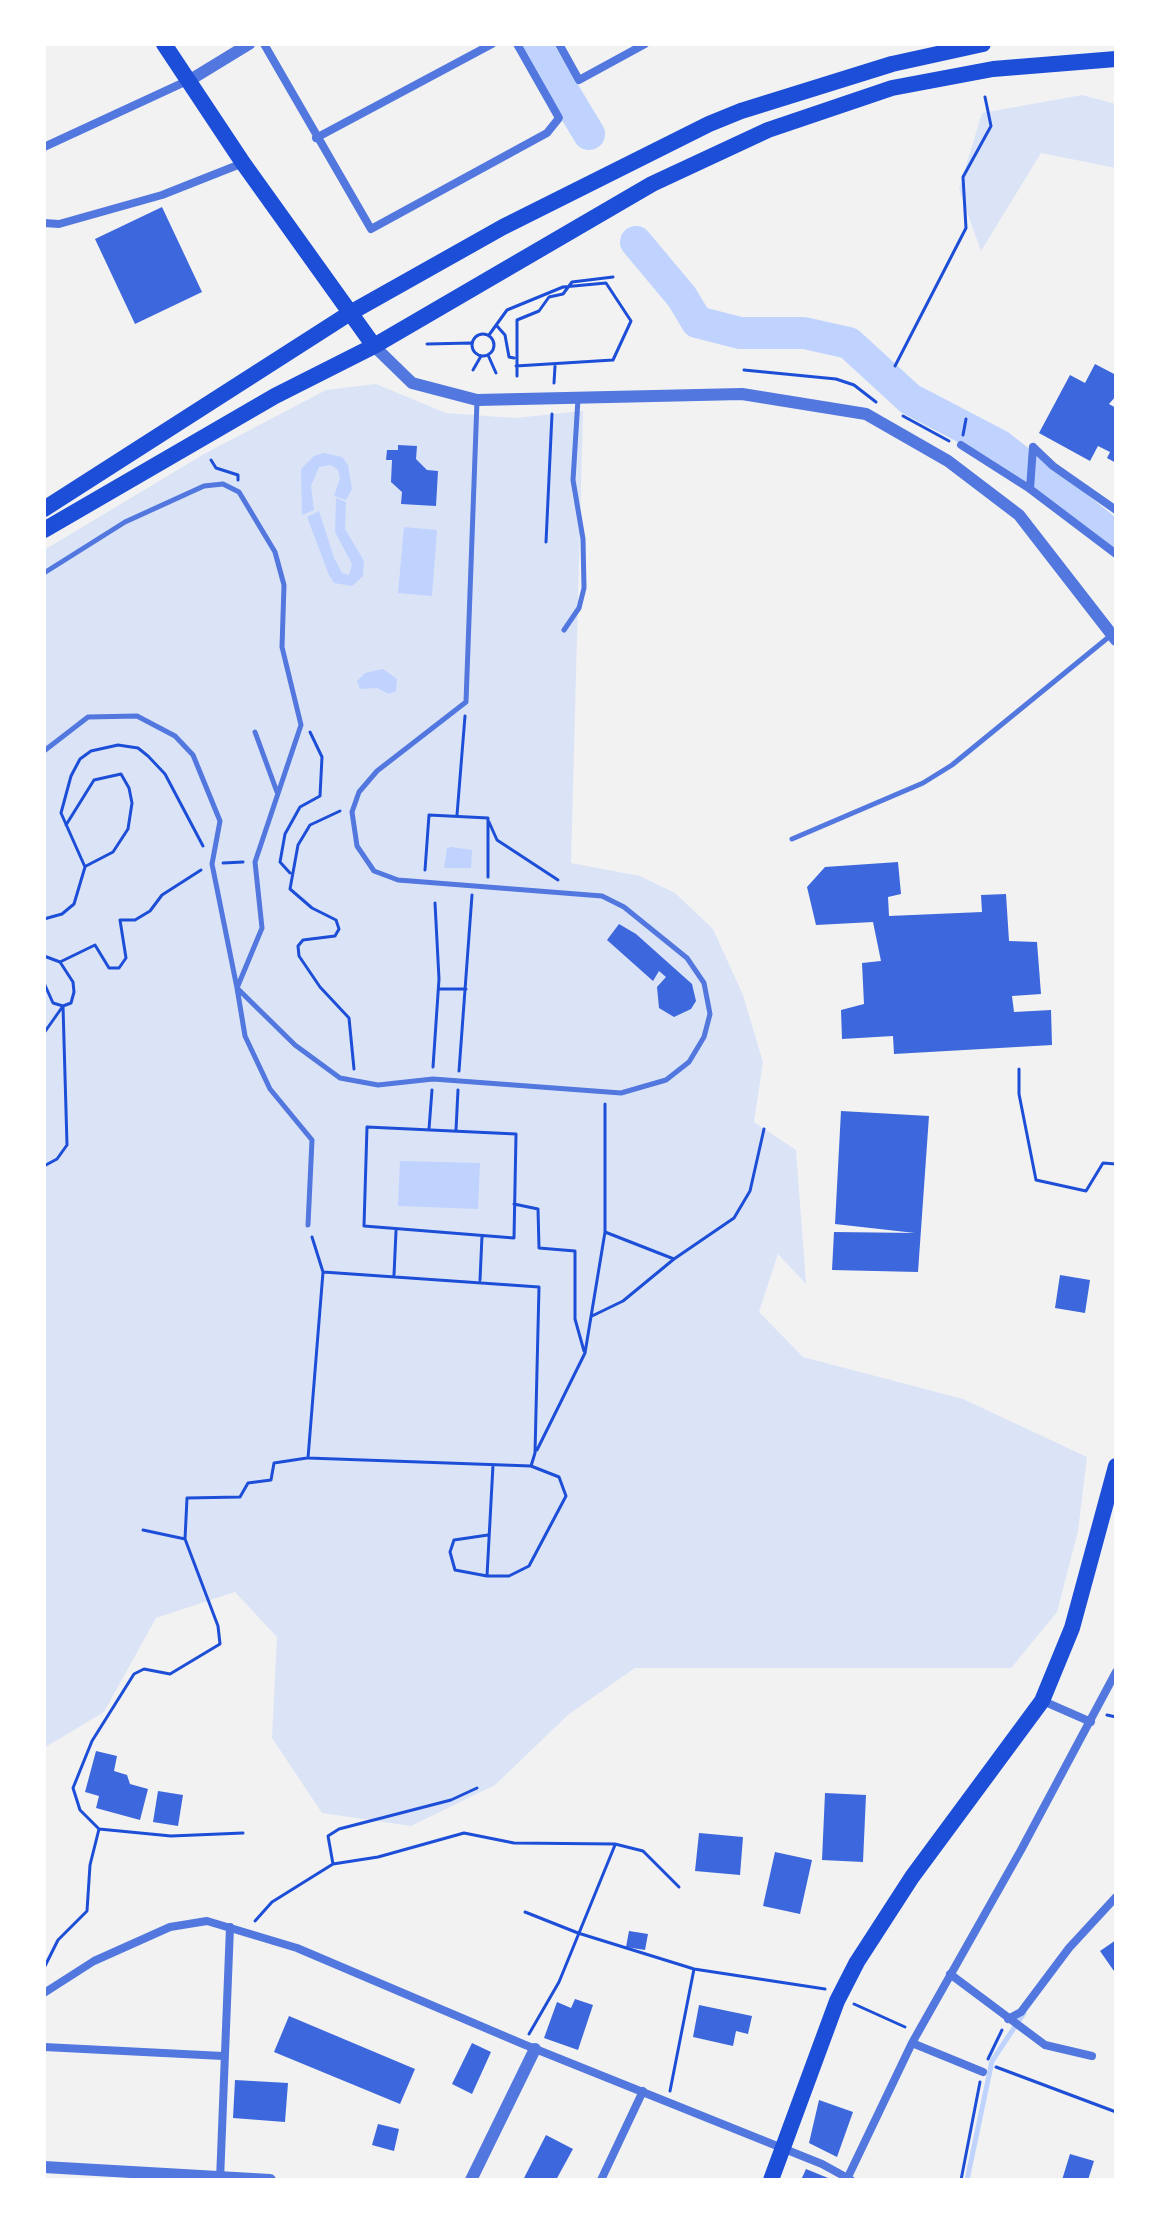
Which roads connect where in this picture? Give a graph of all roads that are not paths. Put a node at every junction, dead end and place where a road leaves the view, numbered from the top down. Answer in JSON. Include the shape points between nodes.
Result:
{"nodes":[{"id":1,"x":164,"y":44,"type":"edge"},
{"id":2,"x":249,"y":44,"type":"edge"},
{"id":3,"x":264,"y":44,"type":"edge"},
{"id":4,"x":492,"y":44,"type":"edge"},
{"id":5,"x":517,"y":44,"type":"edge"},
{"id":6,"x":559,"y":44,"type":"edge"},
{"id":7,"x":645,"y":44,"type":"edge"},
{"id":8,"x":983,"y":44,"type":"edge"},
{"id":9,"x":1116,"y":59,"type":"edge"},
{"id":10,"x":190,"y":80,"type":"junction"},
{"id":11,"x":316,"y":138,"type":"junction"},
{"id":12,"x":44,"y":147,"type":"edge"},
{"id":13,"x":243,"y":163,"type":"junction"},
{"id":14,"x":44,"y":223,"type":"edge"},
{"id":15,"x":350,"y":313,"type":"junction"},
{"id":16,"x":374,"y":346,"type":"junction"},
{"id":17,"x":578,"y":399,"type":"junction"},
{"id":18,"x":477,"y":400,"type":"junction"},
{"id":19,"x":961,"y":445,"type":"road end"},
{"id":20,"x":1030,"y":489,"type":"junction"},
{"id":21,"x":44,"y":509,"type":"edge"},
{"id":22,"x":1116,"y":510,"type":"edge"},
{"id":23,"x":44,"y":530,"type":"edge"},
{"id":24,"x":1116,"y":554,"type":"edge"},
{"id":25,"x":44,"y":573,"type":"edge"},
{"id":26,"x":564,"y":630,"type":"dead end"},
{"id":27,"x":1114,"y":638,"type":"edge"},
{"id":28,"x":255,"y":732,"type":"dead end"},
{"id":29,"x":44,"y":751,"type":"edge"},
{"id":30,"x":278,"y":793,"type":"junction"},
{"id":31,"x":792,"y":839,"type":"dead end"},
{"id":32,"x":237,"y":988,"type":"junction"},
{"id":33,"x":308,"y":1225,"type":"road end"},
{"id":34,"x":1116,"y":1466,"type":"edge"},
{"id":35,"x":1116,"y":1672,"type":"edge"},
{"id":36,"x":1042,"y":1701,"type":"junction"},
{"id":37,"x":1091,"y":1722,"type":"junction"},
{"id":38,"x":1116,"y":1897,"type":"edge"},
{"id":39,"x":230,"y":1927,"type":"junction"},
{"id":40,"x":950,"y":1974,"type":"junction"},
{"id":41,"x":44,"y":1993,"type":"edge"},
{"id":42,"x":1008,"y":2019,"type":"junction"},
{"id":43,"x":912,"y":2043,"type":"junction"},
{"id":44,"x":44,"y":2047,"type":"edge"},
{"id":45,"x":529,"y":2047,"type":"junction"},
{"id":46,"x":223,"y":2056,"type":"junction"},
{"id":47,"x":1092,"y":2056,"type":"dead end"},
{"id":48,"x":983,"y":2072,"type":"road end"},
{"id":49,"x":643,"y":2091,"type":"junction"},
{"id":50,"x":783,"y":2149,"type":"junction"},
{"id":51,"x":44,"y":2167,"type":"edge"},
{"id":52,"x":220,"y":2179,"type":"edge"},
{"id":53,"x":849,"y":2179,"type":"edge"},
{"id":54,"x":270,"y":2180,"type":"edge"},
{"id":55,"x":471,"y":2180,"type":"edge"},
{"id":56,"x":601,"y":2180,"type":"edge"},
{"id":57,"x":771,"y":2180,"type":"edge"}],
"edges":[{"from":1,"to":10,"type":"main road"},
{"from":2,"to":10,"type":"street"},
{"from":3,"to":11,"type":"street"},
{"from":4,"to":11,"type":"street"},
{"from":5,"to":11,"type":"street","via":[[559,118],[547,133],[371,229]]},
{"from":6,"to":7,"type":"street","via":[[579,80]]},
{"from":8,"to":15,"type":"main road","via":[[892,64],[741,111],[503,227]]},
{"from":9,"to":16,"type":"main road","via":[[993,69],[892,88],[768,130],[652,184]]},
{"from":10,"to":12,"type":"street"},
{"from":10,"to":13,"type":"main road"},
{"from":13,"to":14,"type":"street","via":[[162,195],[59,224]]},
{"from":13,"to":15,"type":"main road"},
{"from":15,"to":16,"type":"main road"},
{"from":15,"to":21,"type":"main road"},
{"from":16,"to":18,"type":"street","via":[[412,383]]},
{"from":16,"to":23,"type":"main road","via":[[275,396]]},
{"from":17,"to":18,"type":"street"},
{"from":17,"to":26,"type":"lane","via":[[573,480],[584,588],[579,608]]},
{"from":17,"to":27,"type":"street","via":[[742,394],[866,414],[948,461],[1019,515]]},
{"from":18,"to":32,"type":"lane","via":[[466,702],[377,771],[359,792],[352,812],[357,846],[374,871],[398,880],[602,896],[624,907],[687,958],[704,983],[710,1014],[704,1037],[689,1062],[643,1089],[605,1092],[433,1079],[378,1085],[340,1078],[295,1045]]},
{"from":19,"to":20,"type":"street"},
{"from":20,"to":22,"type":"street","via":[[1033,447]]},
{"from":20,"to":24,"type":"street"},
{"from":25,"to":30,"type":"lane","via":[[125,522],[204,486],[223,484],[239,492],[275,552],[284,585],[282,647],[301,725]]},
{"from":27,"to":31,"type":"lane","via":[[952,765],[923,783]]},
{"from":28,"to":30,"type":"lane"},
{"from":29,"to":32,"type":"lane","via":[[88,717],[137,716],[158,724],[193,755],[220,821],[212,864]]},
{"from":30,"to":32,"type":"lane","via":[[255,862],[262,928]]},
{"from":32,"to":33,"type":"lane","via":[[245,1036],[270,1089],[312,1140]]},
{"from":34,"to":36,"type":"main road","via":[[1072,1628]]},
{"from":35,"to":37,"type":"street"},
{"from":36,"to":37,"type":"street"},
{"from":36,"to":50,"type":"main road","via":[[912,1877],[857,1962],[837,2001]]},
{"from":37,"to":40,"type":"street"},
{"from":38,"to":42,"type":"street","via":[[1021,2012]]},
{"from":39,"to":41,"type":"street","via":[[207,1921],[170,1927],[94,1961]]},
{"from":39,"to":45,"type":"street","via":[[413,1995]]},
{"from":39,"to":46,"type":"street"},
{"from":40,"to":42,"type":"street"},
{"from":40,"to":43,"type":"street"},
{"from":42,"to":47,"type":"street","via":[[1045,2045]]},
{"from":43,"to":48,"type":"street"},
{"from":43,"to":53,"type":"street"},
{"from":44,"to":46,"type":"street"},
{"from":45,"to":49,"type":"street"},
{"from":45,"to":55,"type":"street"},
{"from":46,"to":52,"type":"street"},
{"from":49,"to":50,"type":"street"},
{"from":49,"to":56,"type":"street"},
{"from":50,"to":53,"type":"street"},
{"from":50,"to":57,"type":"main road"},
{"from":51,"to":52,"type":"street"},
{"from":52,"to":54,"type":"street"}]}
